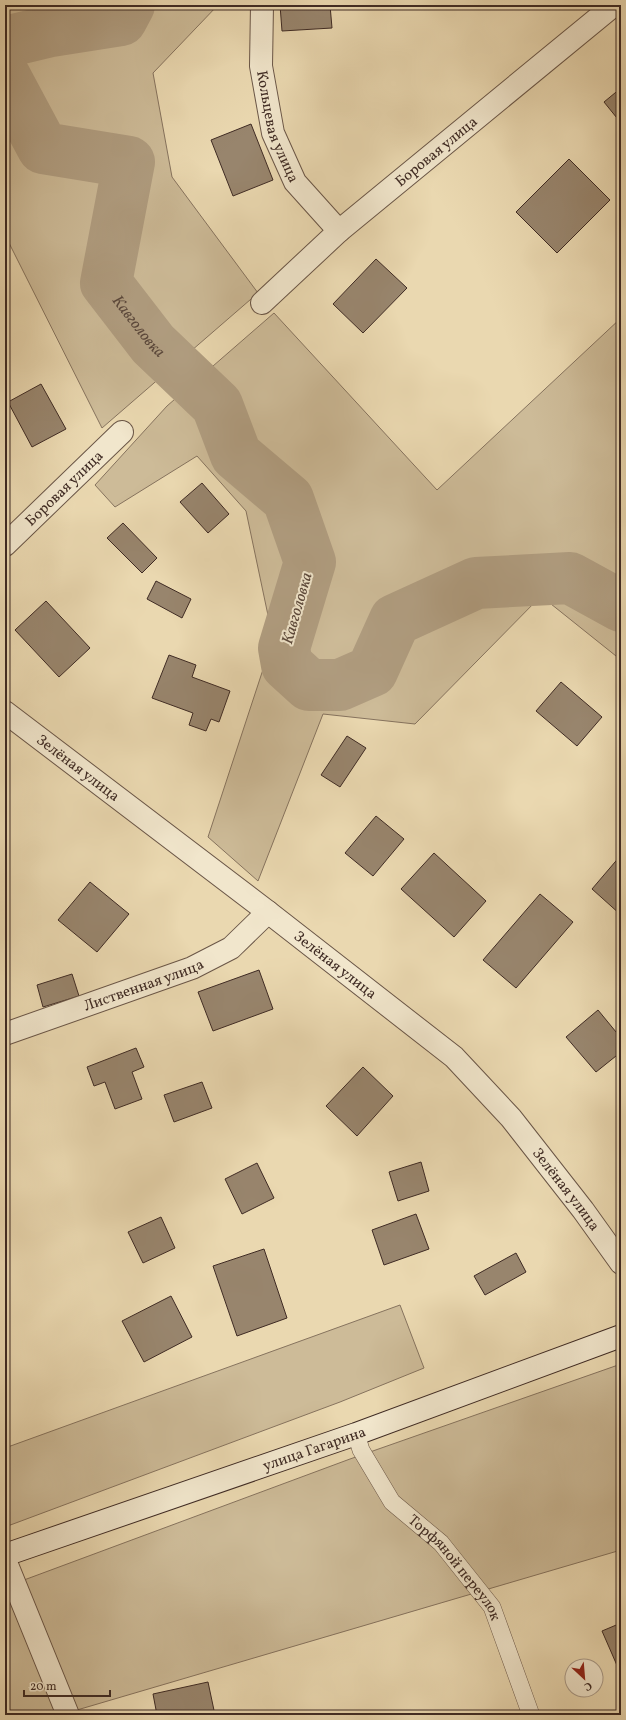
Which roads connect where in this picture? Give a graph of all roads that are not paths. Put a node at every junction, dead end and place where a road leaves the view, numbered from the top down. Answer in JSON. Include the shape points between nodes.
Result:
{"nodes":[{"id":1,"x":262,"y":5,"type":"edge"},
{"id":2,"x":614,"y":5,"type":"edge"},
{"id":3,"x":339,"y":231,"type":"junction"},
{"id":4,"x":262,"y":303,"type":"dead end"},
{"id":5,"x":122,"y":432,"type":"dead end"},
{"id":6,"x":5,"y":545,"type":"edge"},
{"id":7,"x":5,"y":712,"type":"edge"},
{"id":8,"x":268,"y":912,"type":"junction"},
{"id":9,"x":5,"y":1034,"type":"edge"},
{"id":10,"x":621,"y":1264,"type":"edge"},
{"id":11,"x":621,"y":1336,"type":"edge"},
{"id":12,"x":356,"y":1434,"type":"junction"},
{"id":13,"x":5,"y":1554,"type":"edge"},
{"id":14,"x":5,"y":1560,"type":"edge"},
{"id":15,"x":68,"y":1715,"type":"edge"},
{"id":16,"x":531,"y":1715,"type":"edge"}],
"edges":[{"from":1,"to":3,"type":"street","name":"Кольцевая улица","via":[[261,66],[273,133],[295,182]]},
{"from":2,"to":3,"type":"street","name":"Боровая улица"},
{"from":3,"to":4,"type":"street","name":"Боровая улица"},
{"from":5,"to":6,"type":"street","name":"Боровая улица"},
{"from":7,"to":8,"type":"street","name":"Зелёная улица"},
{"from":8,"to":9,"type":"street","name":"Лиственная улица","via":[[231,948],[192,968]]},
{"from":8,"to":10,"type":"street","name":"Зелёная улица","via":[[454,1057],[511,1118],[583,1210]]},
{"from":11,"to":12,"type":"street","name":"улица Гагарина"},
{"from":12,"to":13,"type":"street","name":"улица Гагарина"},
{"from":12,"to":16,"type":"lane","name":"Торфяной переулок","via":[[361,1450],[392,1502],[441,1543],[492,1607]]},
{"from":14,"to":15,"type":"street"}]}
